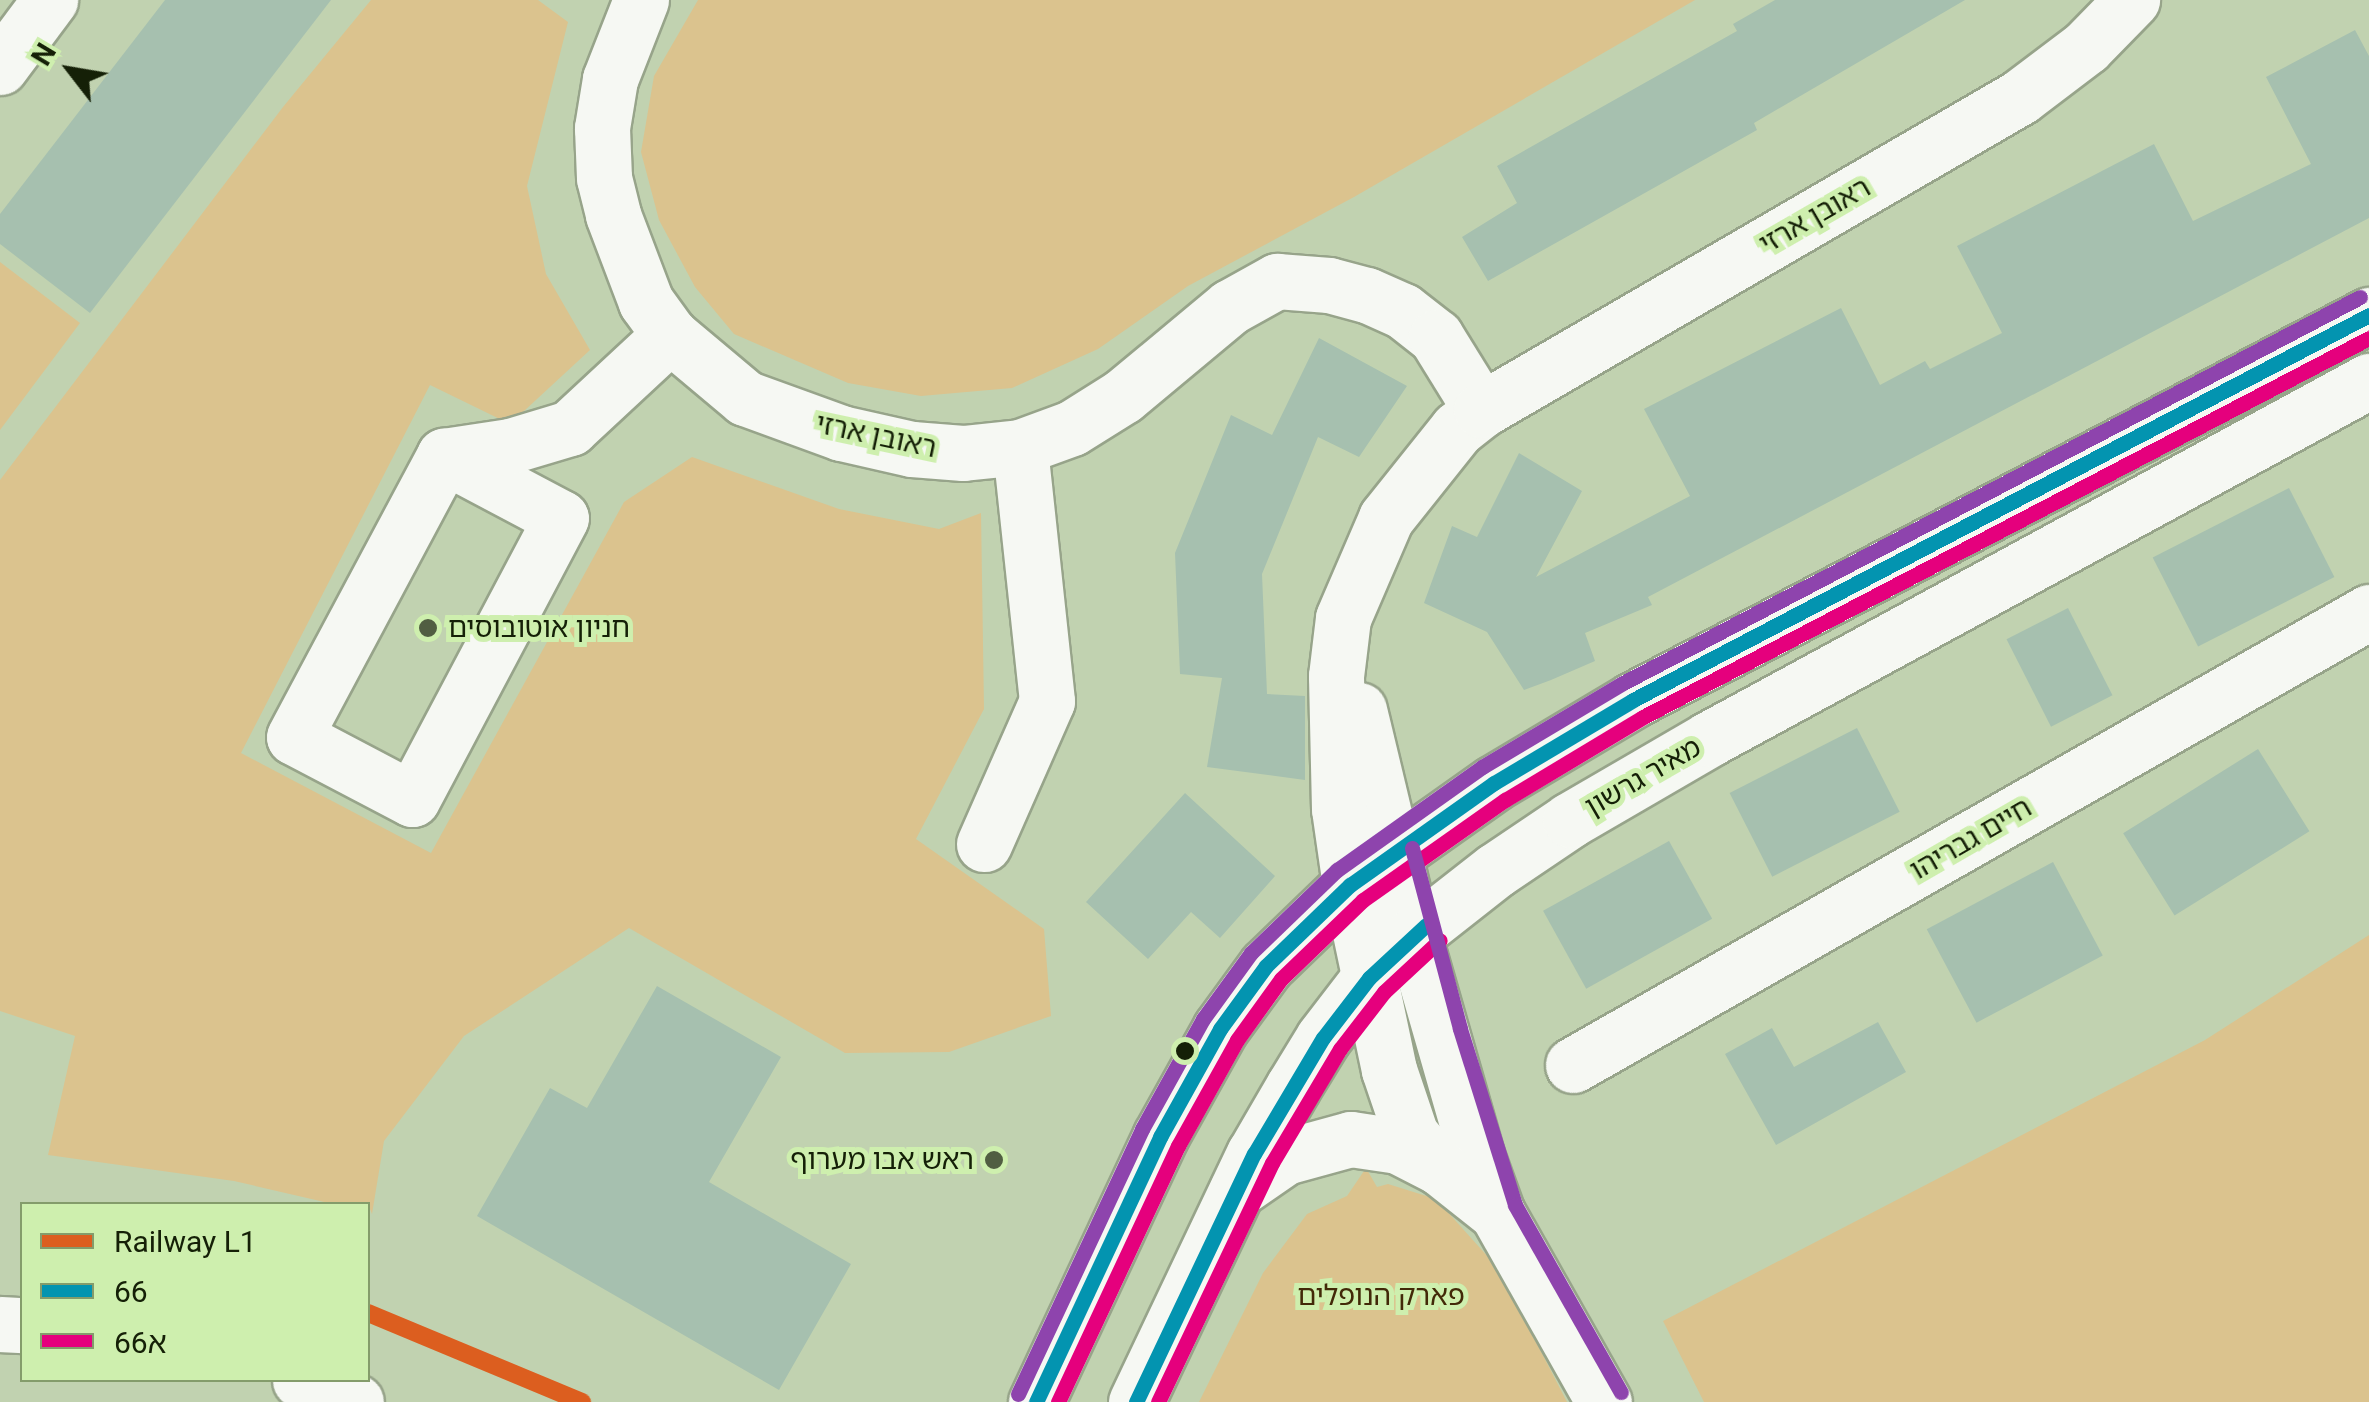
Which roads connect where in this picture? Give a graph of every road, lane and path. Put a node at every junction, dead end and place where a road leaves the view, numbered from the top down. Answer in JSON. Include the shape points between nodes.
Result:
{"nodes":[{"id":1,"x":50,"y":0,"type":"edge"},
{"id":2,"x":641,"y":0,"type":"edge"},
{"id":3,"x":2132,"y":0,"type":"edge"},
{"id":4,"x":0,"y":67,"type":"edge"},
{"id":5,"x":2369,"y":315,"type":"edge"},
{"id":6,"x":670,"y":336,"type":"junction"},
{"id":7,"x":2369,"y":381,"type":"edge"},
{"id":8,"x":1481,"y":410,"type":"junction"},
{"id":9,"x":570,"y":428,"type":"junction"},
{"id":10,"x":1020,"y":447,"type":"junction"},
{"id":11,"x":444,"y":456,"type":"junction"},
{"id":12,"x":561,"y":518,"type":"junction"},
{"id":13,"x":2369,"y":612,"type":"edge"},
{"id":14,"x":1343,"y":618,"type":"junction"},
{"id":15,"x":984,"y":844,"type":"dead end"},
{"id":16,"x":1393,"y":853,"type":"junction"},
{"id":17,"x":1350,"y":885,"type":"junction"},
{"id":18,"x":1413,"y":935,"type":"junction"},
{"id":19,"x":1369,"y":978,"type":"junction"},
{"id":20,"x":1573,"y":1065,"type":"dead end"},
{"id":21,"x":1439,"y":1167,"type":"junction"},
{"id":22,"x":1235,"y":1192,"type":"junction"},
{"id":23,"x":1497,"y":1213,"type":"junction"},
{"id":24,"x":305,"y":1382,"type":"edge"},
{"id":25,"x":356,"y":1402,"type":"edge"},
{"id":26,"x":1036,"y":1402,"type":"edge"},
{"id":27,"x":1136,"y":1402,"type":"edge"},
{"id":28,"x":1604,"y":1402,"type":"edge"}],
"edges":[{"from":1,"to":4,"type":"street"},
{"from":2,"to":6,"type":"street","name":"ראובן ארזי","via":[[610,78],[604,178],[626,260]]},
{"from":3,"to":8,"type":"street","name":"ראובן ארזי","via":[[2020,97]]},
{"from":5,"to":16,"type":"street","via":[[1633,700]]},
{"from":6,"to":9,"type":"street"},
{"from":6,"to":10,"type":"street","name":"ראובן ארזי","via":[[745,398],[792,418],[912,449]]},
{"from":7,"to":18,"type":"street","name":"מאיר גרשון","via":[[1709,739],[1570,820]]},
{"from":8,"to":10,"type":"street","name":"ראובן ארזי","via":[[1436,336],[1402,311],[1329,285],[1277,281],[1230,307],[1123,396],[1072,428]]},
{"from":8,"to":14,"type":"street","name":"ראובן ארזי","via":[[1456,429],[1386,518]]},
{"from":9,"to":11,"type":"street"},
{"from":9,"to":12,"type":"street"},
{"from":10,"to":15,"type":"street","via":[[1047,701]]},
{"from":11,"to":12,"type":"street"},
{"from":11,"to":12,"type":"street","via":[[294,737],[412,799]]},
{"from":13,"to":20,"type":"street","name":"חיים גבריהו"},
{"from":14,"to":16,"type":"street"},
{"from":14,"to":17,"type":"street","name":"ראובן ארזי","via":[[1334,734]]},
{"from":16,"to":17,"type":"street"},
{"from":16,"to":18,"type":"street"},
{"from":17,"to":19,"type":"street","name":"ראובן ארזי"},
{"from":17,"to":26,"type":"street","via":[[1266,966],[1220,1028],[1160,1137]]},
{"from":18,"to":19,"type":"street","name":"מאיר גרשון"},
{"from":18,"to":23,"type":"street"},
{"from":19,"to":21,"type":"street","name":"ראובן ארזי","via":[[1401,1110],[1411,1135]]},
{"from":19,"to":22,"type":"street","name":"מאיר גרשון","via":[[1323,1038]]},
{"from":21,"to":22,"type":"street","via":[[1398,1146],[1352,1139],[1285,1157]]},
{"from":21,"to":23,"type":"street"},
{"from":22,"to":27,"type":"street","name":"מאיר גרשון"},
{"from":23,"to":28,"type":"street"},
{"from":24,"to":25,"type":"street"}]}
